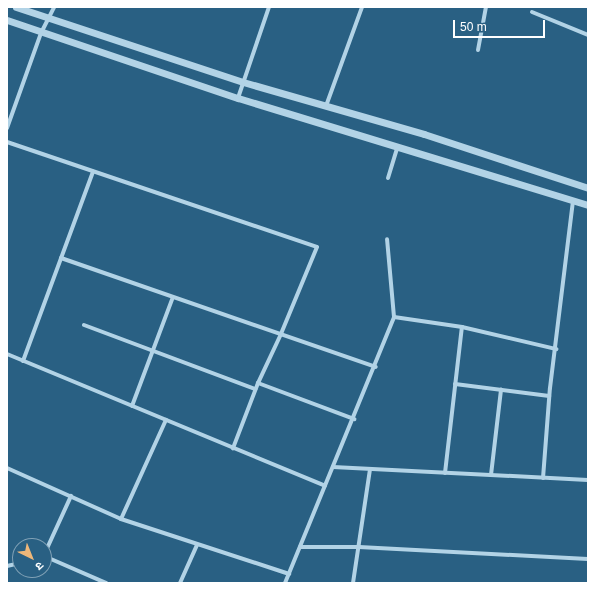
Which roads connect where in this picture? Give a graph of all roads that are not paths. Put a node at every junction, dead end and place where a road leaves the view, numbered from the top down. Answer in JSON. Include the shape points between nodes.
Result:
{"nodes":[{"id":1,"x":16,"y":7,"type":"edge"},
{"id":2,"x":54,"y":7,"type":"edge"},
{"id":3,"x":269,"y":7,"type":"edge"},
{"id":4,"x":362,"y":7,"type":"edge"},
{"id":5,"x":486,"y":7,"type":"edge"},
{"id":6,"x":532,"y":12,"type":"dead end"},
{"id":7,"x":48,"y":19,"type":"junction"},
{"id":8,"x":7,"y":20,"type":"edge"},
{"id":9,"x":41,"y":33,"type":"junction"},
{"id":10,"x":588,"y":35,"type":"edge"},
{"id":11,"x":478,"y":50,"type":"dead end"},
{"id":12,"x":243,"y":82,"type":"junction"},
{"id":13,"x":238,"y":98,"type":"junction"},
{"id":14,"x":326,"y":106,"type":"junction"},
{"id":15,"x":7,"y":128,"type":"edge"},
{"id":16,"x":7,"y":142,"type":"edge"},
{"id":17,"x":397,"y":148,"type":"junction"},
{"id":18,"x":93,"y":172,"type":"junction"},
{"id":19,"x":388,"y":178,"type":"dead end"},
{"id":20,"x":588,"y":188,"type":"edge"},
{"id":21,"x":573,"y":200,"type":"junction"},
{"id":22,"x":588,"y":205,"type":"edge"},
{"id":23,"x":387,"y":239,"type":"dead end"},
{"id":24,"x":61,"y":258,"type":"junction"},
{"id":25,"x":173,"y":297,"type":"junction"},
{"id":26,"x":394,"y":317,"type":"junction"},
{"id":27,"x":84,"y":325,"type":"dead end"},
{"id":28,"x":462,"y":327,"type":"junction"},
{"id":29,"x":281,"y":334,"type":"junction"},
{"id":30,"x":556,"y":349,"type":"junction"},
{"id":31,"x":153,"y":351,"type":"junction"},
{"id":32,"x":7,"y":354,"type":"edge"},
{"id":33,"x":23,"y":361,"type":"junction"},
{"id":34,"x":376,"y":366,"type":"junction"},
{"id":35,"x":258,"y":383,"type":"junction"},
{"id":36,"x":455,"y":384,"type":"junction"},
{"id":37,"x":255,"y":389,"type":"junction"},
{"id":38,"x":501,"y":390,"type":"junction"},
{"id":39,"x":549,"y":396,"type":"junction"},
{"id":40,"x":132,"y":406,"type":"junction"},
{"id":41,"x":354,"y":419,"type":"junction"},
{"id":42,"x":166,"y":420,"type":"junction"},
{"id":43,"x":233,"y":448,"type":"junction"},
{"id":44,"x":333,"y":467,"type":"junction"},
{"id":45,"x":7,"y":468,"type":"edge"},
{"id":46,"x":370,"y":469,"type":"junction"},
{"id":47,"x":445,"y":473,"type":"junction"},
{"id":48,"x":492,"y":475,"type":"junction"},
{"id":49,"x":543,"y":478,"type":"junction"},
{"id":50,"x":588,"y":480,"type":"edge"},
{"id":51,"x":325,"y":486,"type":"junction"},
{"id":52,"x":71,"y":496,"type":"junction"},
{"id":53,"x":121,"y":519,"type":"junction"},
{"id":54,"x":52,"y":538,"type":"edge"},
{"id":55,"x":198,"y":545,"type":"junction"},
{"id":56,"x":300,"y":547,"type":"junction"},
{"id":57,"x":359,"y":547,"type":"junction"},
{"id":58,"x":52,"y":559,"type":"edge"},
{"id":59,"x":588,"y":559,"type":"edge"},
{"id":60,"x":289,"y":574,"type":"junction"},
{"id":61,"x":106,"y":583,"type":"edge"},
{"id":62,"x":180,"y":583,"type":"edge"},
{"id":63,"x":285,"y":583,"type":"edge"},
{"id":64,"x":353,"y":583,"type":"edge"}],
"edges":[{"from":1,"to":7,"type":"street"},
{"from":2,"to":7,"type":"street"},
{"from":3,"to":12,"type":"street"},
{"from":4,"to":14,"type":"street"},
{"from":5,"to":11,"type":"street"},
{"from":6,"to":10,"type":"street"},
{"from":7,"to":9,"type":"street"},
{"from":7,"to":12,"type":"street"},
{"from":8,"to":9,"type":"street"},
{"from":9,"to":13,"type":"street"},
{"from":9,"to":15,"type":"street"},
{"from":12,"to":13,"type":"street"},
{"from":12,"to":14,"type":"street"},
{"from":13,"to":17,"type":"street"},
{"from":14,"to":20,"type":"street","via":[[424,134]]},
{"from":16,"to":18,"type":"street"},
{"from":17,"to":19,"type":"street"},
{"from":17,"to":21,"type":"street"},
{"from":18,"to":24,"type":"street"},
{"from":18,"to":29,"type":"street","via":[[317,247]]},
{"from":21,"to":22,"type":"street"},
{"from":21,"to":30,"type":"street"},
{"from":23,"to":26,"type":"street"},
{"from":24,"to":25,"type":"street"},
{"from":24,"to":33,"type":"street"},
{"from":25,"to":29,"type":"street"},
{"from":25,"to":31,"type":"street"},
{"from":26,"to":28,"type":"street"},
{"from":26,"to":34,"type":"street"},
{"from":27,"to":31,"type":"street"},
{"from":28,"to":30,"type":"street"},
{"from":28,"to":36,"type":"street"},
{"from":29,"to":34,"type":"street"},
{"from":29,"to":35,"type":"street"},
{"from":30,"to":39,"type":"street"},
{"from":31,"to":37,"type":"street"},
{"from":31,"to":40,"type":"street"},
{"from":32,"to":33,"type":"street"},
{"from":33,"to":40,"type":"street"},
{"from":34,"to":41,"type":"street"},
{"from":35,"to":37,"type":"street"},
{"from":35,"to":41,"type":"street"},
{"from":36,"to":38,"type":"street"},
{"from":36,"to":47,"type":"street"},
{"from":37,"to":43,"type":"street"},
{"from":38,"to":39,"type":"street"},
{"from":38,"to":48,"type":"street"},
{"from":39,"to":49,"type":"street"},
{"from":40,"to":42,"type":"street"},
{"from":41,"to":44,"type":"street"},
{"from":42,"to":43,"type":"street"},
{"from":42,"to":53,"type":"street"},
{"from":43,"to":51,"type":"street"},
{"from":44,"to":46,"type":"street"},
{"from":44,"to":51,"type":"street"},
{"from":45,"to":52,"type":"street"},
{"from":46,"to":47,"type":"street"},
{"from":46,"to":57,"type":"street"},
{"from":47,"to":48,"type":"street"},
{"from":48,"to":49,"type":"street"},
{"from":49,"to":50,"type":"street"},
{"from":51,"to":56,"type":"street"},
{"from":52,"to":53,"type":"street"},
{"from":52,"to":54,"type":"street"},
{"from":53,"to":55,"type":"street"},
{"from":55,"to":60,"type":"street"},
{"from":55,"to":62,"type":"street"},
{"from":56,"to":57,"type":"street"},
{"from":56,"to":60,"type":"street"},
{"from":57,"to":59,"type":"street"},
{"from":57,"to":64,"type":"street"},
{"from":58,"to":61,"type":"street"},
{"from":60,"to":63,"type":"street"}]}
